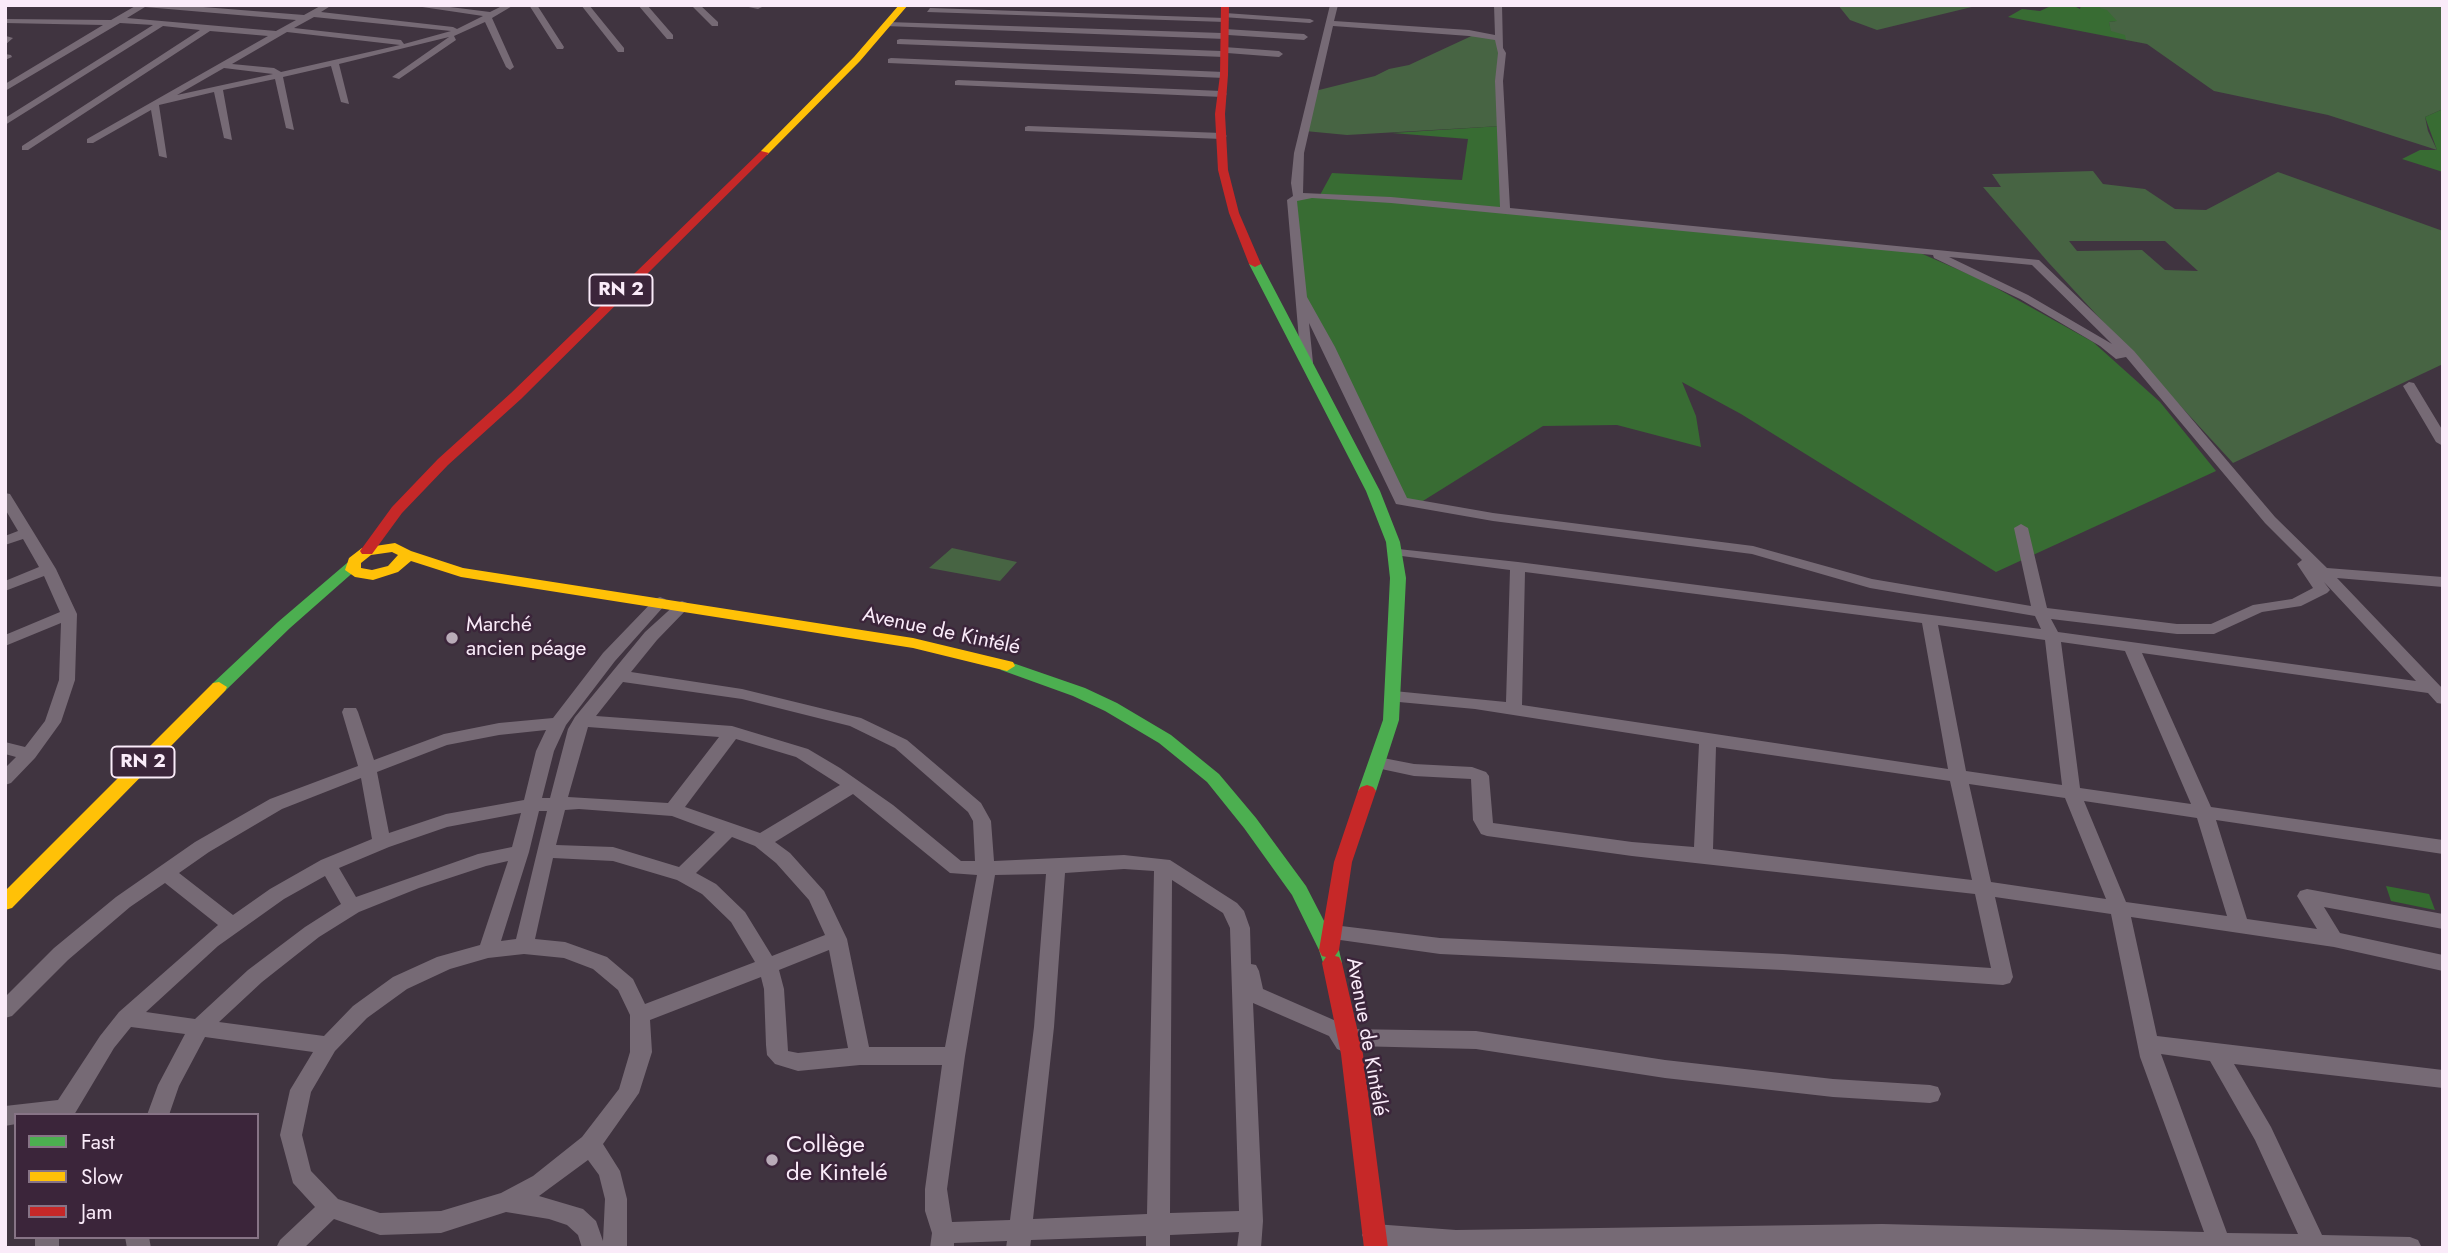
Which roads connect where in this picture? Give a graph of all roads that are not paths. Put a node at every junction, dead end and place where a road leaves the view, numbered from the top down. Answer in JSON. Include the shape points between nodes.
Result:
{"nodes":[{"id":1,"x":144,"y":5,"type":"edge"},
{"id":2,"x":413,"y":5,"type":"edge"},
{"id":3,"x":510,"y":5,"type":"edge"},
{"id":4,"x":533,"y":5,"type":"edge"},
{"id":5,"x":585,"y":5,"type":"edge"},
{"id":6,"x":642,"y":5,"type":"edge"},
{"id":7,"x":695,"y":5,"type":"edge"},
{"id":8,"x":743,"y":5,"type":"edge"},
{"id":9,"x":904,"y":5,"type":"edge"},
{"id":10,"x":1334,"y":5,"type":"edge"},
{"id":11,"x":1498,"y":5,"type":"edge"},
{"id":12,"x":288,"y":6,"type":"edge"},
{"id":13,"x":758,"y":7,"type":"edge"},
{"id":14,"x":930,"y":10,"type":"dead end"},
{"id":15,"x":317,"y":12,"type":"edge"},
{"id":16,"x":489,"y":16,"type":"junction"},
{"id":17,"x":5,"y":20,"type":"edge"},
{"id":18,"x":1500,"y":20,"type":"junction"},
{"id":19,"x":117,"y":21,"type":"junction"},
{"id":20,"x":1310,"y":21,"type":"dead end"},
{"id":21,"x":715,"y":23,"type":"dead end"},
{"id":22,"x":1330,"y":23,"type":"junction"},
{"id":23,"x":161,"y":24,"type":"junction"},
{"id":24,"x":888,"y":24,"type":"junction"},
{"id":25,"x":208,"y":28,"type":"junction"},
{"id":26,"x":464,"y":30,"type":"junction"},
{"id":27,"x":1225,"y":30,"type":"edge"},
{"id":28,"x":281,"y":32,"type":"junction"},
{"id":29,"x":1454,"y":32,"type":"junction"},
{"id":30,"x":670,"y":37,"type":"dead end"},
{"id":31,"x":1304,"y":37,"type":"dead end"},
{"id":32,"x":1499,"y":38,"type":"junction"},
{"id":33,"x":900,"y":42,"type":"dead end"},
{"id":34,"x":413,"y":45,"type":"junction"},
{"id":35,"x":560,"y":47,"type":"dead end"},
{"id":36,"x":389,"y":50,"type":"junction"},
{"id":37,"x":621,"y":50,"type":"dead end"},
{"id":38,"x":1279,"y":54,"type":"dead end"},
{"id":39,"x":891,"y":61,"type":"dead end"},
{"id":40,"x":334,"y":62,"type":"junction"},
{"id":41,"x":221,"y":65,"type":"junction"},
{"id":42,"x":510,"y":67,"type":"dead end"},
{"id":43,"x":282,"y":73,"type":"junction"},
{"id":44,"x":1224,"y":75,"type":"junction"},
{"id":45,"x":396,"y":76,"type":"junction"},
{"id":46,"x":958,"y":83,"type":"dead end"},
{"id":47,"x":5,"y":88,"type":"edge"},
{"id":48,"x":218,"y":88,"type":"junction"},
{"id":49,"x":400,"y":90,"type":"dead end"},
{"id":50,"x":1222,"y":94,"type":"junction"},
{"id":51,"x":346,"y":102,"type":"dead end"},
{"id":52,"x":154,"y":103,"type":"junction"},
{"id":53,"x":5,"y":122,"type":"edge"},
{"id":54,"x":291,"y":128,"type":"dead end"},
{"id":55,"x":1028,"y":129,"type":"dead end"},
{"id":56,"x":1222,"y":136,"type":"junction"},
{"id":57,"x":229,"y":138,"type":"dead end"},
{"id":58,"x":90,"y":141,"type":"dead end"},
{"id":59,"x":25,"y":148,"type":"dead end"},
{"id":60,"x":164,"y":156,"type":"dead end"},
{"id":61,"x":1298,"y":197,"type":"junction"},
{"id":62,"x":1505,"y":211,"type":"junction"},
{"id":63,"x":1922,"y":250,"type":"junction"},
{"id":64,"x":1302,"y":299,"type":"junction"},
{"id":65,"x":1307,"y":363,"type":"junction"},
{"id":66,"x":2409,"y":386,"type":"dead end"},
{"id":67,"x":2171,"y":402,"type":"junction"},
{"id":68,"x":2443,"y":442,"type":"edge"},
{"id":69,"x":5,"y":497,"type":"edge"},
{"id":70,"x":392,"y":517,"type":"junction"},
{"id":71,"x":2021,"y":528,"type":"dead end"},
{"id":72,"x":2281,"y":531,"type":"junction"},
{"id":73,"x":27,"y":533,"type":"junction"},
{"id":74,"x":5,"y":541,"type":"edge"},
{"id":75,"x":388,"y":546,"type":"junction"},
{"id":76,"x":367,"y":551,"type":"junction"},
{"id":77,"x":1394,"y":551,"type":"junction"},
{"id":78,"x":405,"y":554,"type":"junction"},
{"id":79,"x":1518,"y":566,"type":"junction"},
{"id":80,"x":48,"y":569,"type":"junction"},
{"id":81,"x":356,"y":570,"type":"junction"},
{"id":82,"x":387,"y":572,"type":"junction"},
{"id":83,"x":461,"y":572,"type":"junction"},
{"id":84,"x":2323,"y":572,"type":"junction"},
{"id":85,"x":2443,"y":582,"type":"edge"},
{"id":86,"x":5,"y":586,"type":"edge"},
{"id":87,"x":660,"y":602,"type":"junction"},
{"id":88,"x":682,"y":606,"type":"junction"},
{"id":89,"x":2040,"y":611,"type":"junction"},
{"id":90,"x":69,"y":614,"type":"junction"},
{"id":91,"x":1929,"y":619,"type":"junction"},
{"id":92,"x":2052,"y":636,"type":"junction"},
{"id":93,"x":5,"y":641,"type":"edge"},
{"id":94,"x":2131,"y":647,"type":"junction"},
{"id":95,"x":618,"y":676,"type":"junction"},
{"id":96,"x":2439,"y":694,"type":"edge"},
{"id":97,"x":1394,"y":697,"type":"junction"},
{"id":98,"x":1514,"y":709,"type":"junction"},
{"id":99,"x":350,"y":712,"type":"dead end"},
{"id":100,"x":581,"y":720,"type":"junction"},
{"id":101,"x":558,"y":723,"type":"junction"},
{"id":102,"x":732,"y":732,"type":"junction"},
{"id":103,"x":1708,"y":740,"type":"junction"},
{"id":104,"x":5,"y":748,"type":"edge"},
{"id":105,"x":29,"y":754,"type":"junction"},
{"id":106,"x":1378,"y":763,"type":"junction"},
{"id":107,"x":368,"y":770,"type":"junction"},
{"id":108,"x":1958,"y":776,"type":"junction"},
{"id":109,"x":5,"y":779,"type":"edge"},
{"id":110,"x":853,"y":786,"type":"junction"},
{"id":111,"x":2072,"y":793,"type":"junction"},
{"id":112,"x":557,"y":804,"type":"junction"},
{"id":113,"x":531,"y":805,"type":"junction"},
{"id":114,"x":673,"y":810,"type":"junction"},
{"id":115,"x":2204,"y":812,"type":"junction"},
{"id":116,"x":730,"y":828,"type":"junction"},
{"id":117,"x":762,"y":841,"type":"junction"},
{"id":118,"x":382,"y":842,"type":"junction"},
{"id":119,"x":2443,"y":847,"type":"edge"},
{"id":120,"x":545,"y":851,"type":"junction"},
{"id":121,"x":520,"y":852,"type":"junction"},
{"id":122,"x":1703,"y":855,"type":"junction"},
{"id":123,"x":328,"y":865,"type":"junction"},
{"id":124,"x":1163,"y":865,"type":"junction"},
{"id":125,"x":1056,"y":866,"type":"junction"},
{"id":126,"x":987,"y":869,"type":"junction"},
{"id":127,"x":165,"y":873,"type":"junction"},
{"id":128,"x":683,"y":875,"type":"junction"},
{"id":129,"x":1982,"y":888,"type":"junction"},
{"id":130,"x":5,"y":903,"type":"edge"},
{"id":131,"x":352,"y":907,"type":"junction"},
{"id":132,"x":2120,"y":909,"type":"junction"},
{"id":133,"x":2443,"y":922,"type":"edge"},
{"id":134,"x":230,"y":925,"type":"junction"},
{"id":135,"x":2240,"y":926,"type":"junction"},
{"id":136,"x":1240,"y":928,"type":"junction"},
{"id":137,"x":837,"y":939,"type":"junction"},
{"id":138,"x":2334,"y":939,"type":"junction"},
{"id":139,"x":1331,"y":941,"type":"junction"},
{"id":140,"x":524,"y":946,"type":"junction"},
{"id":141,"x":488,"y":950,"type":"junction"},
{"id":142,"x":2443,"y":964,"type":"edge"},
{"id":143,"x":768,"y":966,"type":"junction"},
{"id":144,"x":5,"y":1010,"type":"edge"},
{"id":145,"x":640,"y":1015,"type":"junction"},
{"id":146,"x":126,"y":1018,"type":"junction"},
{"id":147,"x":199,"y":1028,"type":"junction"},
{"id":148,"x":2148,"y":1043,"type":"junction"},
{"id":149,"x":328,"y":1045,"type":"junction"},
{"id":150,"x":1350,"y":1045,"type":"junction"},
{"id":151,"x":2217,"y":1054,"type":"junction"},
{"id":152,"x":860,"y":1056,"type":"junction"},
{"id":153,"x":954,"y":1056,"type":"junction"},
{"id":154,"x":2443,"y":1079,"type":"edge"},
{"id":155,"x":1930,"y":1094,"type":"dead end"},
{"id":156,"x":64,"y":1112,"type":"edge"},
{"id":157,"x":159,"y":1113,"type":"edge"},
{"id":158,"x":590,"y":1144,"type":"junction"},
{"id":159,"x":506,"y":1202,"type":"junction"},
{"id":160,"x":330,"y":1207,"type":"junction"},
{"id":161,"x":1251,"y":1221,"type":"junction"},
{"id":162,"x":1158,"y":1223,"type":"junction"},
{"id":163,"x":1018,"y":1239,"type":"edge"},
{"id":164,"x":943,"y":1240,"type":"edge"},
{"id":165,"x":1375,"y":1242,"type":"edge"},
{"id":166,"x":1917,"y":1242,"type":"edge"},
{"id":167,"x":2220,"y":1243,"type":"junction"},
{"id":168,"x":2315,"y":1246,"type":"edge"},
{"id":169,"x":288,"y":1248,"type":"edge"},
{"id":170,"x":593,"y":1248,"type":"edge"},
{"id":171,"x":615,"y":1248,"type":"edge"},
{"id":172,"x":1157,"y":1248,"type":"edge"},
{"id":173,"x":1249,"y":1248,"type":"edge"},
{"id":174,"x":2410,"y":1248,"type":"edge"}],
"edges":[{"from":1,"to":15,"type":"street"},
{"from":1,"to":19,"type":"street"},
{"from":2,"to":16,"type":"street"},
{"from":3,"to":16,"type":"street"},
{"from":4,"to":35,"type":"street"},
{"from":5,"to":37,"type":"street"},
{"from":6,"to":30,"type":"street"},
{"from":7,"to":21,"type":"street"},
{"from":8,"to":13,"type":"street"},
{"from":9,"to":24,"type":"main road","number":"RN 2"},
{"from":10,"to":22,"type":"street"},
{"from":11,"to":18,"type":"street"},
{"from":12,"to":15,"type":"street"},
{"from":14,"to":27,"type":"street"},
{"from":15,"to":26,"type":"street"},
{"from":15,"to":28,"type":"street"},
{"from":16,"to":26,"type":"street"},
{"from":16,"to":42,"type":"street"},
{"from":17,"to":19,"type":"street"},
{"from":18,"to":29,"type":"street"},
{"from":18,"to":32,"type":"street"},
{"from":19,"to":23,"type":"street"},
{"from":19,"to":47,"type":"street"},
{"from":20,"to":27,"type":"street"},
{"from":22,"to":29,"type":"street"},
{"from":22,"to":61,"type":"street","via":[[1299,153]]},
{"from":23,"to":25,"type":"street"},
{"from":23,"to":53,"type":"street"},
{"from":24,"to":27,"type":"street"},
{"from":24,"to":70,"type":"main road","number":"RN 2","via":[[730,187]]},
{"from":25,"to":28,"type":"street"},
{"from":25,"to":59,"type":"street"},
{"from":26,"to":34,"type":"street"},
{"from":26,"to":45,"type":"street"},
{"from":27,"to":31,"type":"street"},
{"from":27,"to":33,"type":"street"},
{"from":27,"to":38,"type":"street"},
{"from":27,"to":44,"type":"main road"},
{"from":28,"to":34,"type":"street"},
{"from":28,"to":41,"type":"street"},
{"from":29,"to":32,"type":"street"},
{"from":32,"to":62,"type":"street"},
{"from":34,"to":36,"type":"street"},
{"from":36,"to":40,"type":"street"},
{"from":36,"to":45,"type":"street"},
{"from":39,"to":44,"type":"street"},
{"from":40,"to":43,"type":"street"},
{"from":40,"to":51,"type":"street"},
{"from":41,"to":43,"type":"street"},
{"from":41,"to":52,"type":"street"},
{"from":43,"to":48,"type":"street"},
{"from":43,"to":54,"type":"street"},
{"from":44,"to":50,"type":"main road"},
{"from":45,"to":49,"type":"street"},
{"from":46,"to":50,"type":"street"},
{"from":48,"to":52,"type":"street"},
{"from":48,"to":57,"type":"street"},
{"from":50,"to":56,"type":"main road"},
{"from":52,"to":58,"type":"street"},
{"from":52,"to":60,"type":"street"},
{"from":55,"to":56,"type":"street"},
{"from":56,"to":65,"type":"main road","via":[[1226,181],[1246,246]]},
{"from":61,"to":62,"type":"street"},
{"from":61,"to":64,"type":"street","via":[[1293,200]]},
{"from":62,"to":63,"type":"street"},
{"from":63,"to":67,"type":"street","via":[[1988,278],[2104,343]]},
{"from":63,"to":67,"type":"street","via":[[2035,262],[2121,344]]},
{"from":64,"to":65,"type":"street"},
{"from":64,"to":89,"type":"street","via":[[1401,501],[1753,550],[1870,583]]},
{"from":65,"to":77,"type":"main road","via":[[1373,491]]},
{"from":66,"to":68,"type":"street"},
{"from":67,"to":72,"type":"street"},
{"from":69,"to":73,"type":"street"},
{"from":70,"to":75,"type":"main road"},
{"from":70,"to":76,"type":"main road","number":"RN 2"},
{"from":71,"to":89,"type":"street"},
{"from":72,"to":84,"type":"street"},
{"from":72,"to":89,"type":"street","via":[[2322,590],[2296,603],[2258,608],[2214,629],[2134,625]]},
{"from":73,"to":74,"type":"street"},
{"from":73,"to":80,"type":"street"},
{"from":75,"to":76,"type":"main road"},
{"from":75,"to":78,"type":"main road","name":"Avenue de Kintélé"},
{"from":76,"to":81,"type":"main road","number":"RN 2","via":[[356,559]]},
{"from":77,"to":79,"type":"street"},
{"from":77,"to":97,"type":"main road","via":[[1398,578]]},
{"from":78,"to":82,"type":"main road","via":[[399,565]]},
{"from":78,"to":83,"type":"main road","name":"Avenue de Kintélé"},
{"from":79,"to":91,"type":"street"},
{"from":79,"to":98,"type":"street"},
{"from":80,"to":86,"type":"street"},
{"from":80,"to":90,"type":"street"},
{"from":81,"to":82,"type":"main road","number":"RN 2"},
{"from":81,"to":130,"type":"main road","number":"RN 2","via":[[284,625]]},
{"from":82,"to":83,"type":"main road","name":"Avenue de Kintélé"},
{"from":83,"to":87,"type":"main road","name":"Avenue de Kintélé"},
{"from":84,"to":85,"type":"street"},
{"from":84,"to":96,"type":"street"},
{"from":87,"to":88,"type":"main road","name":"Avenue de Kintélé"},
{"from":87,"to":101,"type":"street","via":[[609,657]]},
{"from":88,"to":95,"type":"street"},
{"from":88,"to":139,"type":"main road","name":"Avenue de Kintélé","via":[[991,660],[1111,707],[1165,739],[1213,778],[1250,823]]},
{"from":89,"to":92,"type":"street"},
{"from":90,"to":93,"type":"street"},
{"from":90,"to":105,"type":"street","via":[[67,680],[53,722]]},
{"from":91,"to":92,"type":"street"},
{"from":91,"to":108,"type":"street"},
{"from":92,"to":94,"type":"street"},
{"from":92,"to":111,"type":"street"},
{"from":94,"to":96,"type":"street"},
{"from":94,"to":115,"type":"street"},
{"from":95,"to":100,"type":"street"},
{"from":95,"to":126,"type":"street","via":[[788,704],[855,722],[901,744],[975,808],[982,821]]},
{"from":97,"to":98,"type":"street"},
{"from":97,"to":106,"type":"main road"},
{"from":98,"to":103,"type":"street"},
{"from":99,"to":107,"type":"street"},
{"from":100,"to":102,"type":"street"},
{"from":100,"to":112,"type":"street"},
{"from":101,"to":107,"type":"street","via":[[444,740]]},
{"from":101,"to":113,"type":"street","via":[[545,751]]},
{"from":102,"to":110,"type":"street","via":[[802,753]]},
{"from":102,"to":114,"type":"street"},
{"from":103,"to":108,"type":"street"},
{"from":103,"to":122,"type":"street"},
{"from":104,"to":105,"type":"street"},
{"from":105,"to":109,"type":"street"},
{"from":106,"to":122,"type":"street","via":[[1480,776],[1482,820],[1487,829]]},
{"from":106,"to":139,"type":"main road","via":[[1343,862]]},
{"from":107,"to":118,"type":"street"},
{"from":107,"to":127,"type":"street","via":[[267,809]]},
{"from":108,"to":111,"type":"street"},
{"from":108,"to":129,"type":"street"},
{"from":110,"to":117,"type":"street"},
{"from":110,"to":126,"type":"street","via":[[948,863],[957,868]]},
{"from":111,"to":115,"type":"street"},
{"from":111,"to":132,"type":"street"},
{"from":112,"to":113,"type":"street"},
{"from":112,"to":114,"type":"street"},
{"from":112,"to":120,"type":"street"},
{"from":113,"to":118,"type":"street","via":[[446,821]]},
{"from":113,"to":121,"type":"street"},
{"from":114,"to":116,"type":"street"},
{"from":115,"to":119,"type":"street"},
{"from":115,"to":135,"type":"street"},
{"from":116,"to":117,"type":"street"},
{"from":116,"to":128,"type":"street"},
{"from":117,"to":137,"type":"street","via":[[817,896]]},
{"from":118,"to":123,"type":"street"},
{"from":120,"to":128,"type":"street","via":[[613,854]]},
{"from":120,"to":140,"type":"street"},
{"from":121,"to":131,"type":"street","via":[[485,859]]},
{"from":121,"to":141,"type":"street"},
{"from":122,"to":129,"type":"street"},
{"from":123,"to":131,"type":"street"},
{"from":123,"to":134,"type":"street"},
{"from":124,"to":125,"type":"street"},
{"from":124,"to":136,"type":"street","via":[[1230,908]]},
{"from":124,"to":162,"type":"street"},
{"from":125,"to":126,"type":"street"},
{"from":125,"to":163,"type":"street","via":[[1044,1027]]},
{"from":126,"to":153,"type":"street"},
{"from":127,"to":134,"type":"street"},
{"from":127,"to":144,"type":"street","via":[[78,940]]},
{"from":128,"to":143,"type":"street","via":[[709,889],[738,917]]},
{"from":129,"to":132,"type":"street"},
{"from":129,"to":139,"type":"street","via":[[2003,977]]},
{"from":131,"to":147,"type":"street","via":[[255,976]]},
{"from":132,"to":135,"type":"street"},
{"from":132,"to":148,"type":"street"},
{"from":133,"to":138,"type":"street","via":[[2307,896]]},
{"from":134,"to":146,"type":"street"},
{"from":135,"to":138,"type":"street"},
{"from":136,"to":150,"type":"street","via":[[1254,993],[1335,1030]]},
{"from":136,"to":161,"type":"street"},
{"from":137,"to":143,"type":"street"},
{"from":137,"to":152,"type":"street"},
{"from":138,"to":142,"type":"street"},
{"from":139,"to":150,"type":"main road","name":"Avenue de Kintélé"},
{"from":140,"to":141,"type":"street"},
{"from":140,"to":145,"type":"street","via":[[565,950],[600,963],[626,985]]},
{"from":141,"to":149,"type":"street","via":[[444,962],[400,983],[360,1012]]},
{"from":143,"to":145,"type":"street"},
{"from":143,"to":152,"type":"street","via":[[778,1055],[798,1062]]},
{"from":145,"to":158,"type":"street","via":[[641,1052],[628,1093]]},
{"from":146,"to":147,"type":"street"},
{"from":146,"to":156,"type":"street"},
{"from":147,"to":149,"type":"street"},
{"from":147,"to":157,"type":"street"},
{"from":148,"to":151,"type":"street"},
{"from":148,"to":167,"type":"street","via":[[2169,1114]]},
{"from":149,"to":160,"type":"street","via":[[301,1090],[291,1135],[301,1176]]},
{"from":150,"to":155,"type":"street","via":[[1476,1040],[1665,1069]]},
{"from":150,"to":165,"type":"main road","name":"Avenue de Kintélé"},
{"from":151,"to":154,"type":"street"},
{"from":151,"to":168,"type":"street","via":[[2263,1134]]},
{"from":152,"to":153,"type":"street"},
{"from":153,"to":164,"type":"street","via":[[936,1189]]},
{"from":158,"to":159,"type":"street","via":[[541,1183]]},
{"from":158,"to":171,"type":"street","via":[[610,1171],[616,1199]]},
{"from":159,"to":160,"type":"street","via":[[442,1222],[380,1224]]},
{"from":159,"to":170,"type":"street","via":[[575,1217],[588,1229]]},
{"from":160,"to":169,"type":"street"},
{"from":161,"to":162,"type":"street"},
{"from":161,"to":173,"type":"street"},
{"from":162,"to":163,"type":"street"},
{"from":162,"to":172,"type":"street"},
{"from":163,"to":164,"type":"street"},
{"from":165,"to":166,"type":"street"},
{"from":166,"to":167,"type":"street"},
{"from":167,"to":168,"type":"street"},
{"from":168,"to":174,"type":"street"}]}
